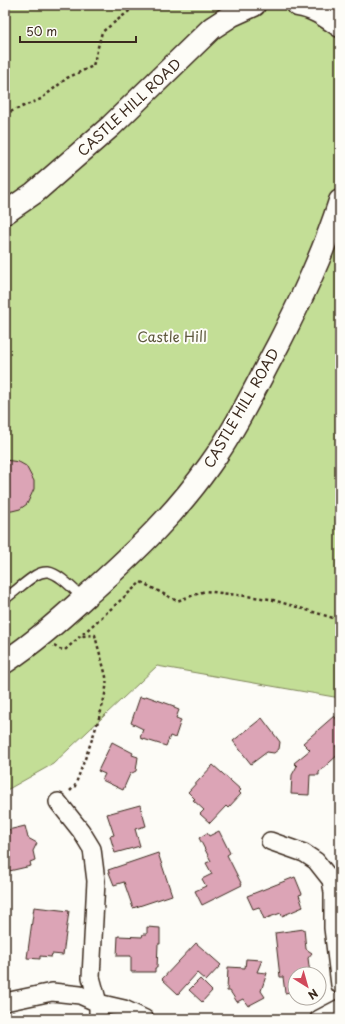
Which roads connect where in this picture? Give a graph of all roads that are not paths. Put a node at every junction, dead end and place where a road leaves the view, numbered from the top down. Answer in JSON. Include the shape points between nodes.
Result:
{"nodes":[{"id":1,"x":254,"y":5,"type":"edge"},
{"id":2,"x":298,"y":5,"type":"edge"},
{"id":3,"x":340,"y":26,"type":"edge"},
{"id":4,"x":340,"y":201,"type":"edge"},
{"id":5,"x":5,"y":213,"type":"edge"},
{"id":6,"x":84,"y":598,"type":"junction"},
{"id":7,"x":5,"y":599,"type":"edge"},
{"id":8,"x":5,"y":662,"type":"edge"},
{"id":9,"x":58,"y":802,"type":"road end"},
{"id":10,"x":270,"y":841,"type":"dead end"},
{"id":11,"x":340,"y":985,"type":"edge"},
{"id":12,"x":5,"y":1002,"type":"edge"},
{"id":13,"x":340,"y":1008,"type":"edge"},
{"id":14,"x":98,"y":1011,"type":"edge"},
{"id":15,"x":145,"y":1019,"type":"edge"},
{"id":16,"x":319,"y":1019,"type":"edge"}],
"edges":[{"from":1,"to":5,"type":"main road","name":"CASTLE HILL ROAD","via":[[212,28],[111,126],[46,183]]},
{"from":2,"to":3,"type":"main road","via":[[325,16]]},
{"from":4,"to":6,"type":"main road","name":"CASTLE HILL ROAD","via":[[332,228],[308,286],[253,393],[210,465],[166,521]]},
{"from":6,"to":7,"type":"lane","via":[[60,576],[51,572],[40,572],[28,578]]},
{"from":6,"to":8,"type":"main road","name":"CASTLE HILL ROAD","via":[[43,634]]},
{"from":9,"to":14,"type":"street","via":[[92,849],[96,881],[91,977]]},
{"from":10,"to":11,"type":"street","via":[[304,853],[316,861],[331,880],[333,928]]},
{"from":12,"to":14,"type":"street","via":[[52,992],[80,995]]},
{"from":13,"to":16,"type":"street"},
{"from":14,"to":15,"type":"street","via":[[124,1009]]}]}
